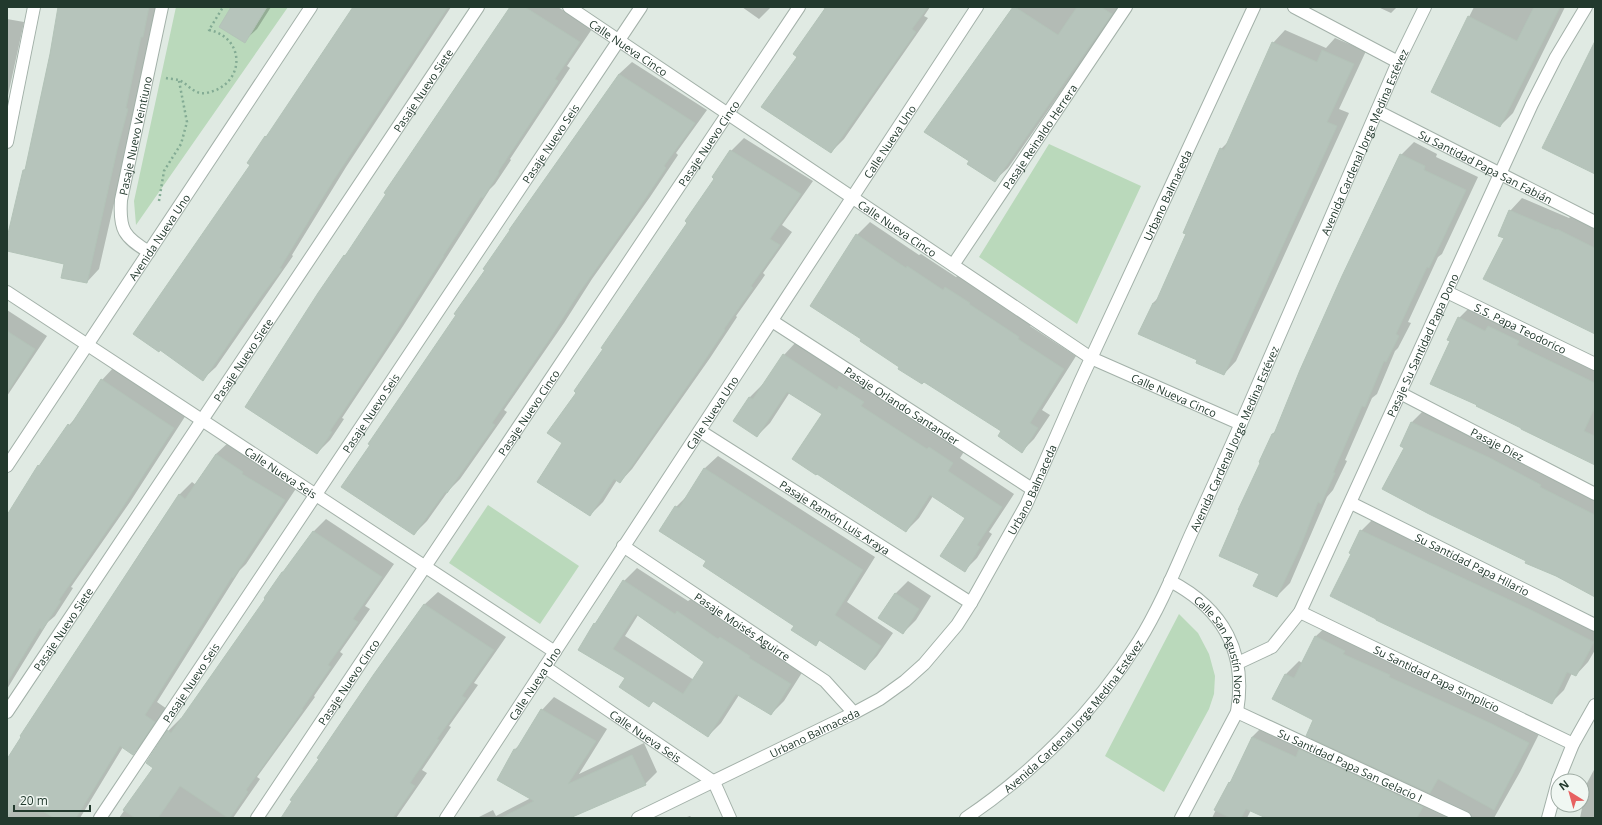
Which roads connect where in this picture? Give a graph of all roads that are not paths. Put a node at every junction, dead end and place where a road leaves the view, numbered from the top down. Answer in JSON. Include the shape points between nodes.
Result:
{"nodes":[{"id":1,"x":34,"y":7,"type":"edge"},
{"id":2,"x":162,"y":7,"type":"edge"},
{"id":3,"x":312,"y":7,"type":"edge"},
{"id":4,"x":478,"y":7,"type":"edge"},
{"id":5,"x":569,"y":7,"type":"edge"},
{"id":6,"x":641,"y":7,"type":"edge"},
{"id":7,"x":799,"y":7,"type":"edge"},
{"id":8,"x":977,"y":7,"type":"edge"},
{"id":9,"x":1126,"y":7,"type":"edge"},
{"id":10,"x":1254,"y":7,"type":"edge"},
{"id":11,"x":1294,"y":7,"type":"edge"},
{"id":12,"x":1425,"y":7,"type":"edge"},
{"id":13,"x":1586,"y":7,"type":"edge"},
{"id":14,"x":619,"y":41,"type":"junction"},
{"id":15,"x":1398,"y":62,"type":"junction"},
{"id":16,"x":1377,"y":111,"type":"junction"},
{"id":17,"x":727,"y":114,"type":"junction"},
{"id":18,"x":7,"y":142,"type":"edge"},
{"id":19,"x":1501,"y":173,"type":"junction"},
{"id":20,"x":852,"y":198,"type":"junction"},
{"id":21,"x":1595,"y":222,"type":"edge"},
{"id":22,"x":149,"y":252,"type":"junction"},
{"id":23,"x":953,"y":265,"type":"junction"},
{"id":24,"x":7,"y":292,"type":"edge"},
{"id":25,"x":1447,"y":292,"type":"junction"},
{"id":26,"x":772,"y":321,"type":"junction"},
{"id":27,"x":87,"y":345,"type":"junction"},
{"id":28,"x":1091,"y":358,"type":"junction"},
{"id":29,"x":1595,"y":364,"type":"edge"},
{"id":30,"x":1400,"y":393,"type":"junction"},
{"id":31,"x":202,"y":420,"type":"junction"},
{"id":32,"x":1241,"y":424,"type":"junction"},
{"id":33,"x":700,"y":431,"type":"junction"},
{"id":34,"x":7,"y":466,"type":"edge"},
{"id":35,"x":1032,"y":489,"type":"junction"},
{"id":36,"x":1595,"y":494,"type":"edge"},
{"id":37,"x":316,"y":495,"type":"junction"},
{"id":38,"x":1351,"y":503,"type":"junction"},
{"id":39,"x":623,"y":546,"type":"junction"},
{"id":40,"x":425,"y":567,"type":"junction"},
{"id":41,"x":1170,"y":581,"type":"junction"},
{"id":42,"x":971,"y":603,"type":"junction"},
{"id":43,"x":1300,"y":612,"type":"junction"},
{"id":44,"x":1595,"y":625,"type":"edge"},
{"id":45,"x":554,"y":652,"type":"junction"},
{"id":46,"x":1238,"y":663,"type":"junction"},
{"id":47,"x":545,"y":667,"type":"junction"},
{"id":48,"x":1595,"y":705,"type":"edge"},
{"id":49,"x":7,"y":712,"type":"edge"},
{"id":50,"x":1236,"y":712,"type":"junction"},
{"id":51,"x":854,"y":713,"type":"junction"},
{"id":52,"x":1573,"y":744,"type":"junction"},
{"id":53,"x":1561,"y":773,"type":"edge"},
{"id":54,"x":714,"y":782,"type":"junction"},
{"id":55,"x":100,"y":818,"type":"edge"},
{"id":56,"x":257,"y":818,"type":"edge"},
{"id":57,"x":446,"y":818,"type":"edge"},
{"id":58,"x":638,"y":818,"type":"edge"},
{"id":59,"x":730,"y":818,"type":"edge"},
{"id":60,"x":966,"y":818,"type":"edge"},
{"id":61,"x":1181,"y":818,"type":"edge"},
{"id":62,"x":1465,"y":818,"type":"edge"}],
"edges":[{"from":1,"to":18,"type":"street"},
{"from":2,"to":22,"type":"street","name":"Pasaje Nuevo Veintiuno","via":[[120,215],[123,230],[131,241]]},
{"from":3,"to":22,"type":"street","name":"Avenida Nueva Uno"},
{"from":4,"to":31,"type":"street","name":"Pasaje Nuevo Siete"},
{"from":5,"to":14,"type":"street","name":"Calle Nueva Cinco"},
{"from":6,"to":14,"type":"street","name":"Pasaje Nuevo Seis"},
{"from":7,"to":17,"type":"street","name":"Pasaje Nuevo Cinco"},
{"from":8,"to":20,"type":"street","name":"Calle Nueva Uno"},
{"from":9,"to":23,"type":"street","name":"Pasaje Reinaldo Herrera"},
{"from":10,"to":28,"type":"street","name":"Urbano Balmaceda"},
{"from":11,"to":15,"type":"street"},
{"from":12,"to":15,"type":"street","name":"Avenida Cardenal Jorge Medina Estévez"},
{"from":13,"to":19,"type":"street","name":"Pasaje Su Santidad Papa Dono","via":[[1556,57]]},
{"from":14,"to":17,"type":"street","name":"Calle Nueva Cinco"},
{"from":14,"to":37,"type":"street","name":"Pasaje Nuevo Seis"},
{"from":15,"to":16,"type":"street","name":"Avenida Cardenal Jorge Medina Estévez"},
{"from":16,"to":19,"type":"street","name":"Su Santidad Papa San Fabián"},
{"from":16,"to":32,"type":"street","name":"Avenida Cardenal Jorge Medina Estévez"},
{"from":17,"to":20,"type":"street","name":"Calle Nueva Cinco"},
{"from":17,"to":40,"type":"street","name":"Pasaje Nuevo Cinco"},
{"from":19,"to":21,"type":"street","name":"Su Santidad Papa San Fabián"},
{"from":19,"to":25,"type":"street","name":"Pasaje Su Santidad Papa Dono"},
{"from":20,"to":23,"type":"street","name":"Calle Nueva Cinco"},
{"from":20,"to":26,"type":"street","name":"Calle Nueva Uno"},
{"from":22,"to":27,"type":"street","name":"Avenida Nueva Uno"},
{"from":23,"to":28,"type":"street","name":"Calle Nueva Cinco"},
{"from":24,"to":27,"type":"street","name":"Calle Nueva Seis"},
{"from":25,"to":29,"type":"street","name":"S.S. Papa Teodorico"},
{"from":25,"to":30,"type":"street","name":"Pasaje Su Santidad Papa Dono"},
{"from":26,"to":33,"type":"street","name":"Calle Nueva Uno"},
{"from":26,"to":35,"type":"street","name":"Pasaje Orlando Santander"},
{"from":27,"to":31,"type":"street","name":"Calle Nueva Seis"},
{"from":27,"to":34,"type":"street","name":"Avenida Nueva Uno"},
{"from":28,"to":32,"type":"street","name":"Calle Nueva Cinco"},
{"from":28,"to":35,"type":"street","name":"Urbano Balmaceda"},
{"from":30,"to":36,"type":"street","name":"Pasaje Diez"},
{"from":30,"to":38,"type":"street","name":"Pasaje Su Santidad Papa Dono"},
{"from":31,"to":37,"type":"street","name":"Calle Nueva Seis"},
{"from":31,"to":49,"type":"street","name":"Pasaje Nuevo Siete"},
{"from":32,"to":41,"type":"street","name":"Avenida Cardenal Jorge Medina Estévez"},
{"from":33,"to":39,"type":"street","name":"Calle Nueva Uno"},
{"from":33,"to":42,"type":"street","name":"Pasaje Ramón Luis Araya"},
{"from":35,"to":42,"type":"street","name":"Urbano Balmaceda","via":[[1026,505]]},
{"from":37,"to":40,"type":"street","name":"Calle Nueva Seis"},
{"from":37,"to":55,"type":"street","name":"Pasaje Nuevo Seis"},
{"from":38,"to":43,"type":"street","name":"Pasaje Su Santidad Papa Dono"},
{"from":38,"to":44,"type":"street","name":"Su Santidad Papa Hilario"},
{"from":39,"to":45,"type":"street","name":"Calle Nueva Uno"},
{"from":39,"to":51,"type":"street","name":"Pasaje Moisés Aguirre","via":[[825,681]]},
{"from":40,"to":45,"type":"street","name":"Calle Nueva Seis"},
{"from":40,"to":56,"type":"street","name":"Pasaje Nuevo Cinco"},
{"from":41,"to":46,"type":"street","name":"Calle San Agustín Norte","via":[[1191,593],[1213,612],[1227,634]]},
{"from":41,"to":60,"type":"street","name":"Avenida Cardenal Jorge Medina Estévez","via":[[1162,601],[1138,642],[1112,680],[1082,716],[1019,779]]},
{"from":42,"to":51,"type":"street","name":"Urbano Balmaceda","via":[[958,625],[924,664],[880,699]]},
{"from":43,"to":46,"type":"street","name":"Pasaje Su Santidad Papa Dono","via":[[1272,647]]},
{"from":43,"to":52,"type":"street","name":"Su Santidad Papa Simplicio"},
{"from":45,"to":47,"type":"street","name":"Calle Nueva Uno"},
{"from":46,"to":50,"type":"street","name":"Calle San Agustín Norte","via":[[1239,696]]},
{"from":47,"to":54,"type":"street","name":"Calle Nueva Seis"},
{"from":47,"to":57,"type":"street","name":"Calle Nueva Uno"},
{"from":48,"to":52,"type":"street"},
{"from":50,"to":61,"type":"street","name":"Calle San Agustín Norte"},
{"from":50,"to":62,"type":"street","name":"Su Santidad Papa San Gelacio I"},
{"from":51,"to":54,"type":"street","name":"Urbano Balmaceda"},
{"from":52,"to":53,"type":"street"},
{"from":54,"to":58,"type":"street","name":"Urbano Balmaceda"},
{"from":54,"to":59,"type":"street"}]}
